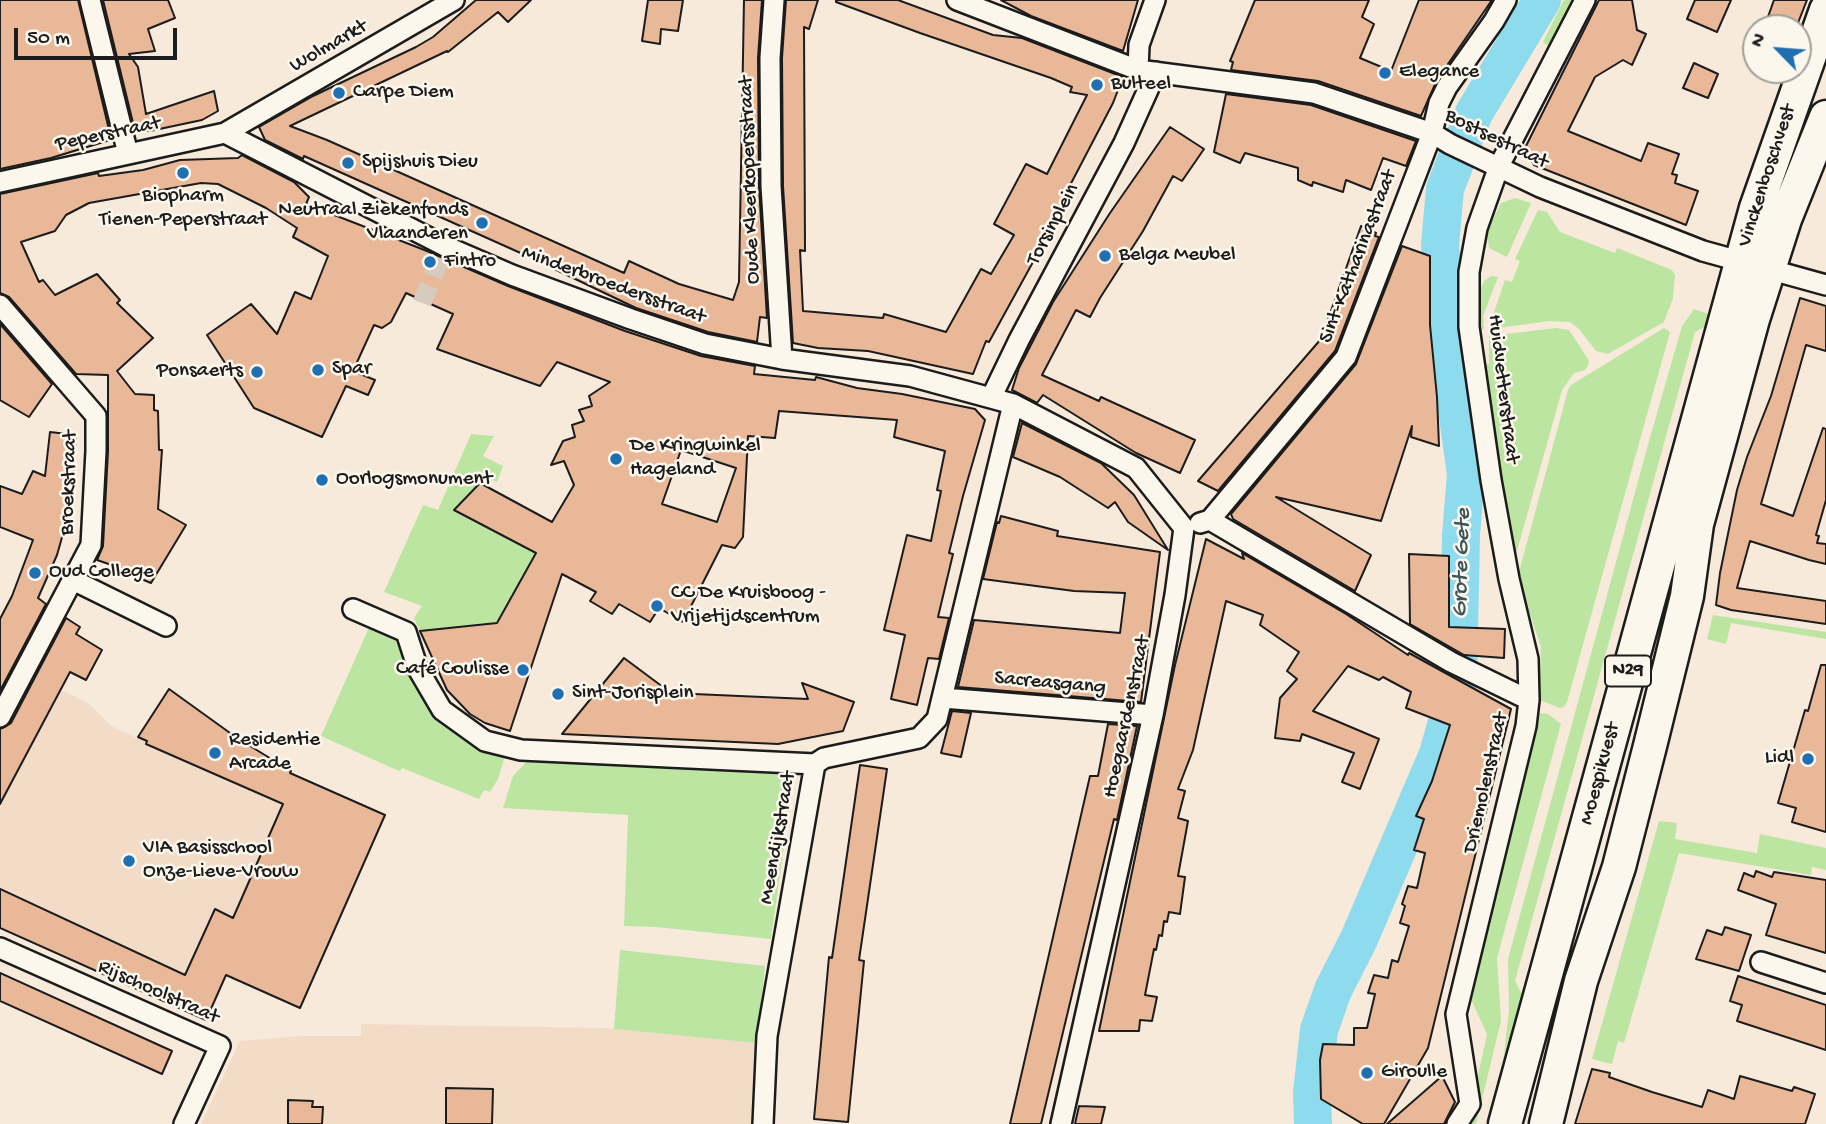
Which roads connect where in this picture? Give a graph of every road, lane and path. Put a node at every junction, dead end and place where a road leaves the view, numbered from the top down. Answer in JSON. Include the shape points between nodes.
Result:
{"nodes":[{"id":1,"x":90,"y":0,"type":"edge"},
{"id":2,"x":454,"y":0,"type":"edge"},
{"id":3,"x":774,"y":0,"type":"edge"},
{"id":4,"x":957,"y":0,"type":"edge"},
{"id":5,"x":1155,"y":0,"type":"edge"},
{"id":6,"x":1506,"y":0,"type":"edge"},
{"id":7,"x":1585,"y":0,"type":"edge"},
{"id":8,"x":1826,"y":10,"type":"edge"},
{"id":9,"x":1147,"y":71,"type":"junction"},
{"id":10,"x":1826,"y":117,"type":"edge"},
{"id":11,"x":225,"y":133,"type":"junction"},
{"id":12,"x":1432,"y":133,"type":"junction"},
{"id":13,"x":128,"y":154,"type":"junction"},
{"id":14,"x":1499,"y":166,"type":"junction"},
{"id":15,"x":0,"y":181,"type":"edge"},
{"id":16,"x":1755,"y":265,"type":"junction"},
{"id":17,"x":1826,"y":285,"type":"edge"},
{"id":18,"x":0,"y":305,"type":"edge"},
{"id":19,"x":782,"y":359,"type":"junction"},
{"id":20,"x":991,"y":398,"type":"junction"},
{"id":21,"x":1013,"y":404,"type":"junction"},
{"id":22,"x":1210,"y":520,"type":"junction"},
{"id":23,"x":1184,"y":528,"type":"junction"},
{"id":24,"x":74,"y":580,"type":"junction"},
{"id":25,"x":353,"y":609,"type":"dead end"},
{"id":26,"x":166,"y":626,"type":"dead end"},
{"id":27,"x":943,"y":698,"type":"junction"},
{"id":28,"x":1529,"y":700,"type":"junction"},
{"id":29,"x":1153,"y":715,"type":"junction"},
{"id":30,"x":0,"y":717,"type":"edge"},
{"id":31,"x":815,"y":764,"type":"junction"},
{"id":32,"x":0,"y":947,"type":"edge"},
{"id":33,"x":1761,"y":962,"type":"dead end"},
{"id":34,"x":1826,"y":983,"type":"edge"},
{"id":35,"x":184,"y":1124,"type":"edge"},
{"id":36,"x":763,"y":1124,"type":"edge"},
{"id":37,"x":1061,"y":1124,"type":"edge"},
{"id":38,"x":1457,"y":1124,"type":"edge"},
{"id":39,"x":1505,"y":1124,"type":"edge"},
{"id":40,"x":1546,"y":1124,"type":"edge"}],
"edges":[{"from":1,"to":13,"type":"street"},
{"from":2,"to":11,"type":"street","name":"Wolmarkt"},
{"from":3,"to":19,"type":"street","name":"Oude Kleerkopersstraat","via":[[771,186]]},
{"from":4,"to":9,"type":"street","name":"Bostsestraat"},
{"from":5,"to":9,"type":"street","name":"Torsinplein","via":[[1139,45]]},
{"from":6,"to":12,"type":"street","name":"Sint-Katharinastraat","via":[[1447,87]]},
{"from":7,"to":14,"type":"street","name":"Huidvetterstraat"},
{"from":8,"to":16,"type":"main road","name":"Vinckenboschvest","number":"N29","via":[[1764,183]]},
{"from":9,"to":12,"type":"street","name":"Bostsestraat","via":[[1314,93]]},
{"from":9,"to":20,"type":"street","name":"Torsinplein","via":[[1124,143]]},
{"from":10,"to":16,"type":"main road","name":"Vinckenboschvest","number":"N29","via":[[1785,219]]},
{"from":11,"to":13,"type":"street","name":"Peperstraat"},
{"from":11,"to":19,"type":"street","name":"Minderbroedersstraat","via":[[445,246],[512,275],[705,344]]},
{"from":12,"to":14,"type":"street","name":"Bostsestraat"},
{"from":12,"to":22,"type":"street","name":"Sint-Katharinastraat","via":[[1346,357]]},
{"from":13,"to":15,"type":"street","name":"Peperstraat"},
{"from":14,"to":16,"type":"street","name":"Bostsestraat","via":[[1540,187],[1703,251]]},
{"from":14,"to":28,"type":"street","name":"Huidvetterstraat","via":[[1477,228],[1469,272],[1469,327],[1491,480],[1528,659]]},
{"from":16,"to":17,"type":"street","name":"Bostsestraat"},
{"from":16,"to":39,"type":"main road","name":"Moespikvest","number":"N29"},
{"from":16,"to":40,"type":"main road","name":"Moespikvest","number":"N29","via":[[1697,524],[1687,596],[1619,867],[1581,981]]},
{"from":18,"to":24,"type":"street","name":"Broekstraat","via":[[96,415],[92,545]]},
{"from":19,"to":20,"type":"street","name":"Minderbroedersstraat","via":[[910,376]]},
{"from":20,"to":21,"type":"street","name":"Minderbroedersstraat"},
{"from":21,"to":23,"type":"street","via":[[1136,468]]},
{"from":21,"to":27,"type":"street","name":"Meendijkstraat"},
{"from":22,"to":23,"type":"street"},
{"from":22,"to":28,"type":"street","name":"Driemolenstraat","via":[[1458,665]]},
{"from":23,"to":29,"type":"street","name":"Hoegaardenstraat"},
{"from":24,"to":26,"type":"street"},
{"from":24,"to":30,"type":"street","name":"Broekstraat"},
{"from":25,"to":31,"type":"street","via":[[406,632],[418,669],[442,710],[485,741],[521,750]]},
{"from":27,"to":29,"type":"street","name":"Sacreasgang"},
{"from":27,"to":31,"type":"street","name":"Meendijkstraat","via":[[937,719],[919,738],[824,758]]},
{"from":28,"to":38,"type":"street","name":"Driemolenstraat","via":[[1456,1014],[1470,1104]]},
{"from":29,"to":37,"type":"street","name":"Hoegaardenstraat"},
{"from":31,"to":36,"type":"street","name":"Meendijkstraat","via":[[767,1036]]},
{"from":32,"to":35,"type":"street","name":"Rijschoolstraat","via":[[220,1046]]},
{"from":33,"to":34,"type":"street"}]}
